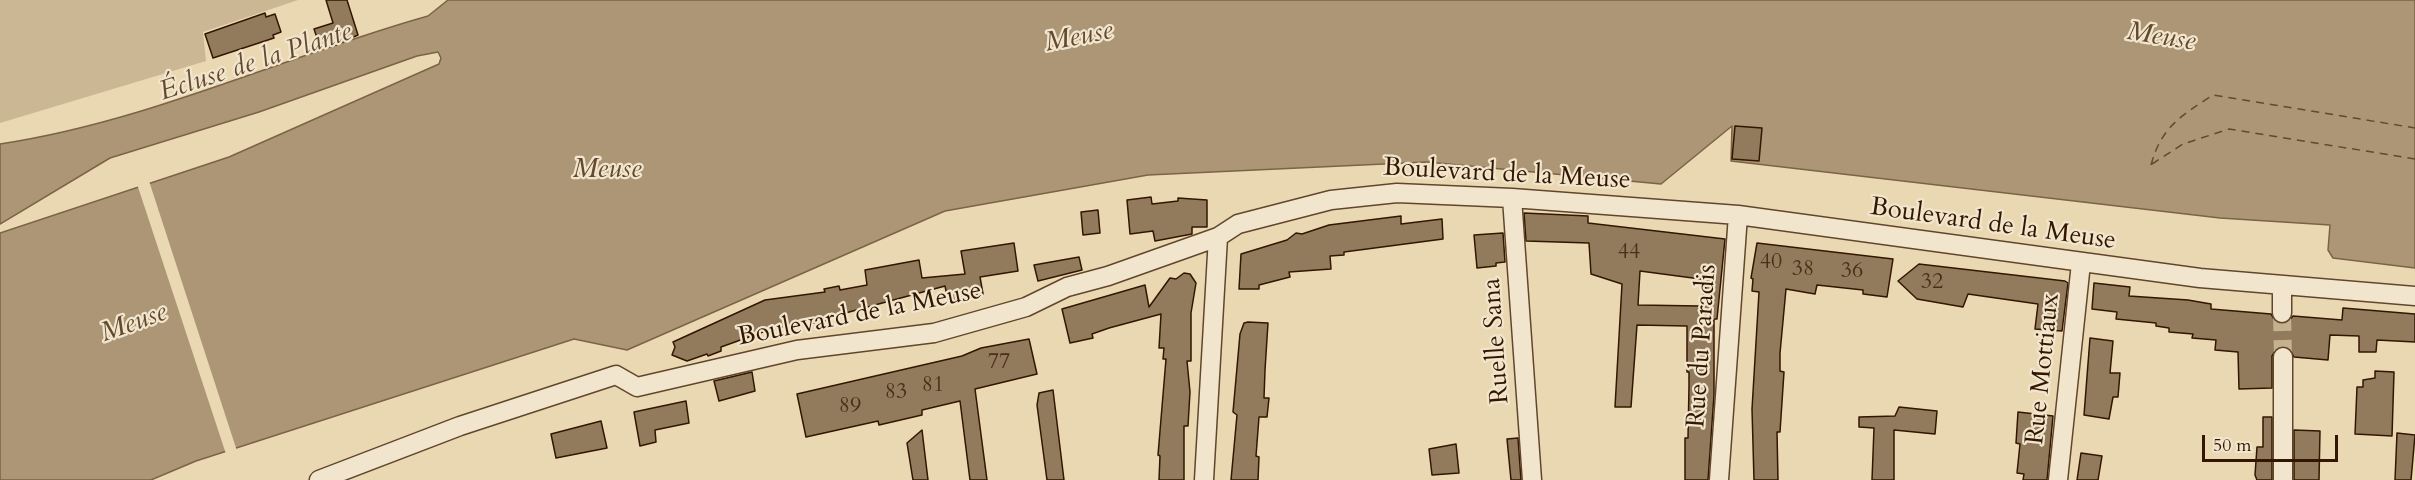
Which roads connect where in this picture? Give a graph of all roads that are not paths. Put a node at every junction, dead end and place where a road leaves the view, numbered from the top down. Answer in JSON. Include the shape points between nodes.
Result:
{"nodes":[{"id":1,"x":1512,"y":198,"type":"junction"},
{"id":2,"x":1738,"y":215,"type":"junction"},
{"id":3,"x":1218,"y":237,"type":"junction"},
{"id":4,"x":2081,"y":263,"type":"junction"},
{"id":5,"x":2282,"y":287,"type":"junction"},
{"id":6,"x":2415,"y":296,"type":"edge"},
{"id":7,"x":2282,"y":313,"type":"tunnel mouth"},
{"id":8,"x":2283,"y":357,"type":"tunnel mouth"},
{"id":9,"x":319,"y":480,"type":"edge"},
{"id":10,"x":1204,"y":480,"type":"edge"},
{"id":11,"x":1532,"y":480,"type":"edge"},
{"id":12,"x":1719,"y":480,"type":"edge"},
{"id":13,"x":2058,"y":480,"type":"edge"},
{"id":14,"x":2283,"y":480,"type":"edge"}],
"edges":[{"from":1,"to":2,"type":"street","name":"Boulevard de la Meuse"},
{"from":1,"to":3,"type":"street","name":"Boulevard de la Meuse","via":[[1429,193],[1360,195],[1238,224]]},
{"from":1,"to":11,"type":"street","name":"Ruelle Sana"},
{"from":2,"to":4,"type":"street","name":"Boulevard de la Meuse"},
{"from":2,"to":12,"type":"street","name":"Rue du Paradis"},
{"from":3,"to":9,"type":"street","name":"Boulevard de la Meuse","via":[[1067,287],[1026,307],[934,333],[797,350],[637,387],[616,375],[460,426]]},
{"from":3,"to":10,"type":"street"},
{"from":4,"to":5,"type":"street","name":"Boulevard de la Meuse"},
{"from":4,"to":13,"type":"street","name":"Rue Mottiaux"},
{"from":5,"to":6,"type":"street","name":"Boulevard de la Meuse"},
{"from":5,"to":7,"type":"street"},
{"from":8,"to":14,"type":"street"}]}
